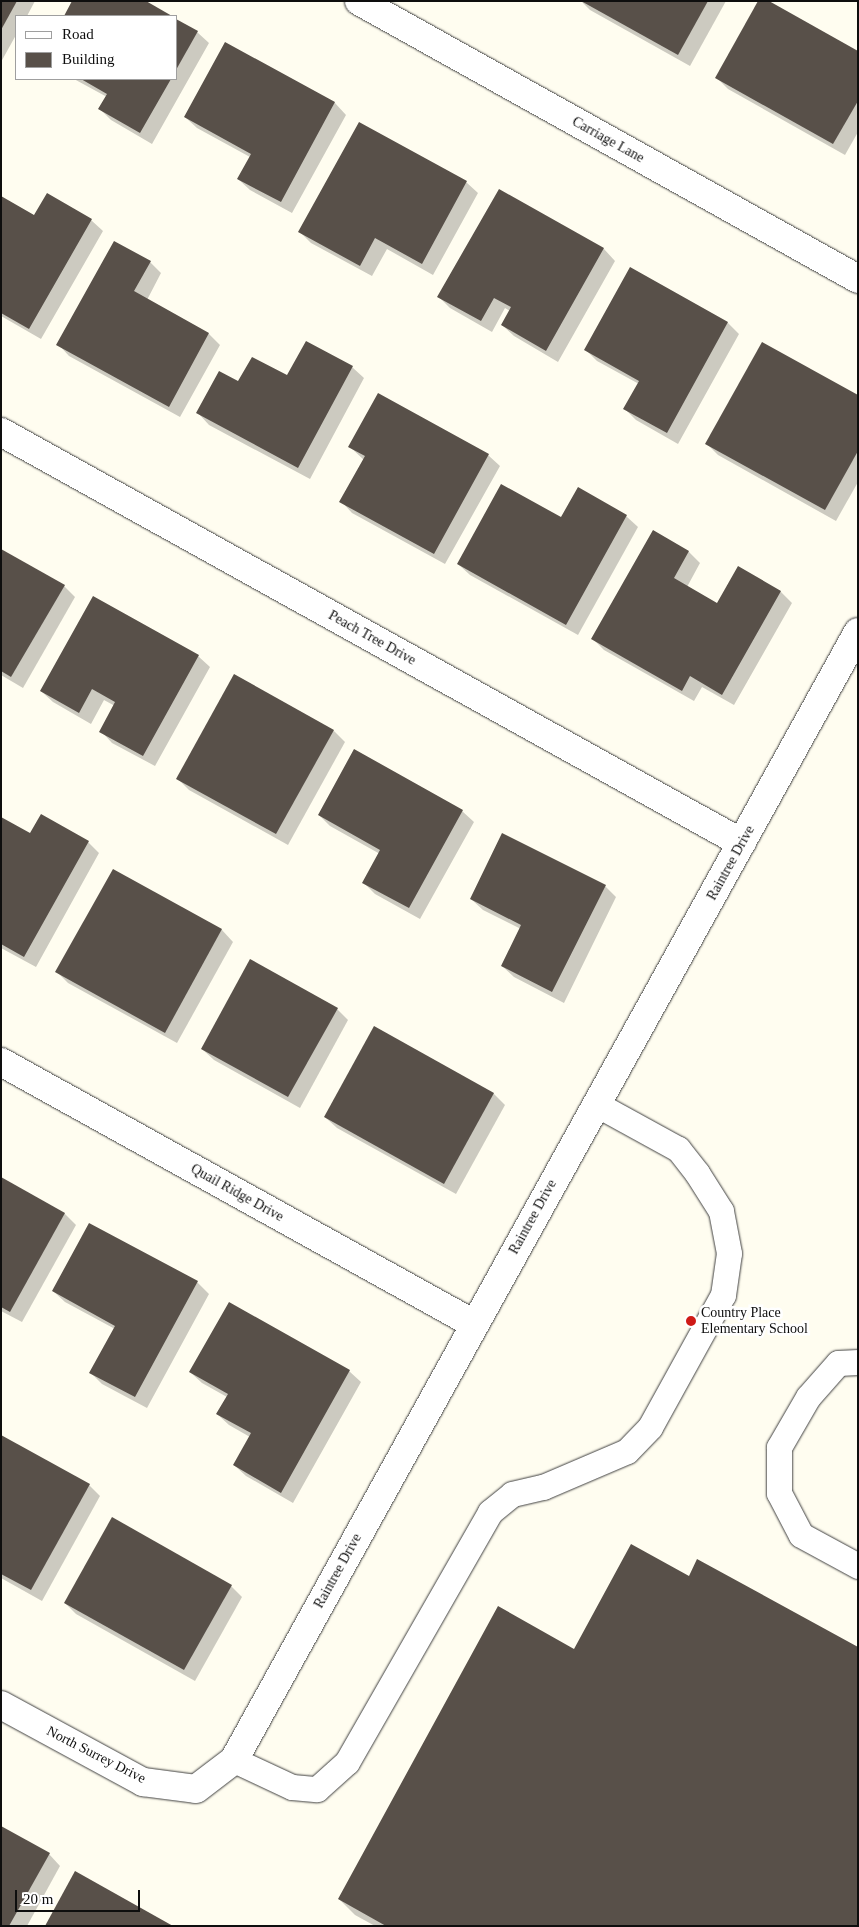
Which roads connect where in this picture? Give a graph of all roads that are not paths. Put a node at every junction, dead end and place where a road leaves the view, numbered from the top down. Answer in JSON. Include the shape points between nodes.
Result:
{"nodes":[{"id":1,"x":359,"y":1,"type":"edge"},
{"id":2,"x":858,"y":279,"type":"edge"},
{"id":3,"x":1,"y":432,"type":"edge"},
{"id":4,"x":858,"y":632,"type":"edge"},
{"id":5,"x":742,"y":843,"type":"junction"},
{"id":6,"x":1,"y":1062,"type":"edge"},
{"id":7,"x":596,"y":1104,"type":"junction"},
{"id":8,"x":474,"y":1324,"type":"junction"},
{"id":9,"x":858,"y":1362,"type":"edge"},
{"id":10,"x":858,"y":1566,"type":"edge"},
{"id":11,"x":1,"y":1705,"type":"edge"},
{"id":12,"x":234,"y":1760,"type":"junction"},
{"id":13,"x":196,"y":1789,"type":"joint"}],
"edges":[{"from":1,"to":2,"type":"street","name":"Carriage Lane"},
{"from":3,"to":5,"type":"street","name":"Peach Tree Drive"},
{"from":4,"to":5,"type":"street","name":"Raintree Drive"},
{"from":5,"to":7,"type":"street","name":"Raintree Drive"},
{"from":6,"to":8,"type":"street","name":"Quail Ridge Drive"},
{"from":7,"to":8,"type":"street","name":"Raintree Drive"},
{"from":7,"to":12,"type":"lane","via":[[678,1149],[697,1173],[721,1211],[729,1253],[723,1295],[650,1427],[628,1451],[543,1487],[512,1494],[490,1512],[347,1762],[317,1789],[292,1788]]},
{"from":8,"to":12,"type":"street","name":"Raintree Drive"},
{"from":9,"to":10,"type":"lane","via":[[838,1363],[808,1397],[779,1447],[779,1494],[801,1535]]},
{"from":11,"to":13,"type":"street","name":"North Surrey Drive","via":[[143,1782]]},
{"from":12,"to":13,"type":"street","name":"Raintree Drive"}]}
